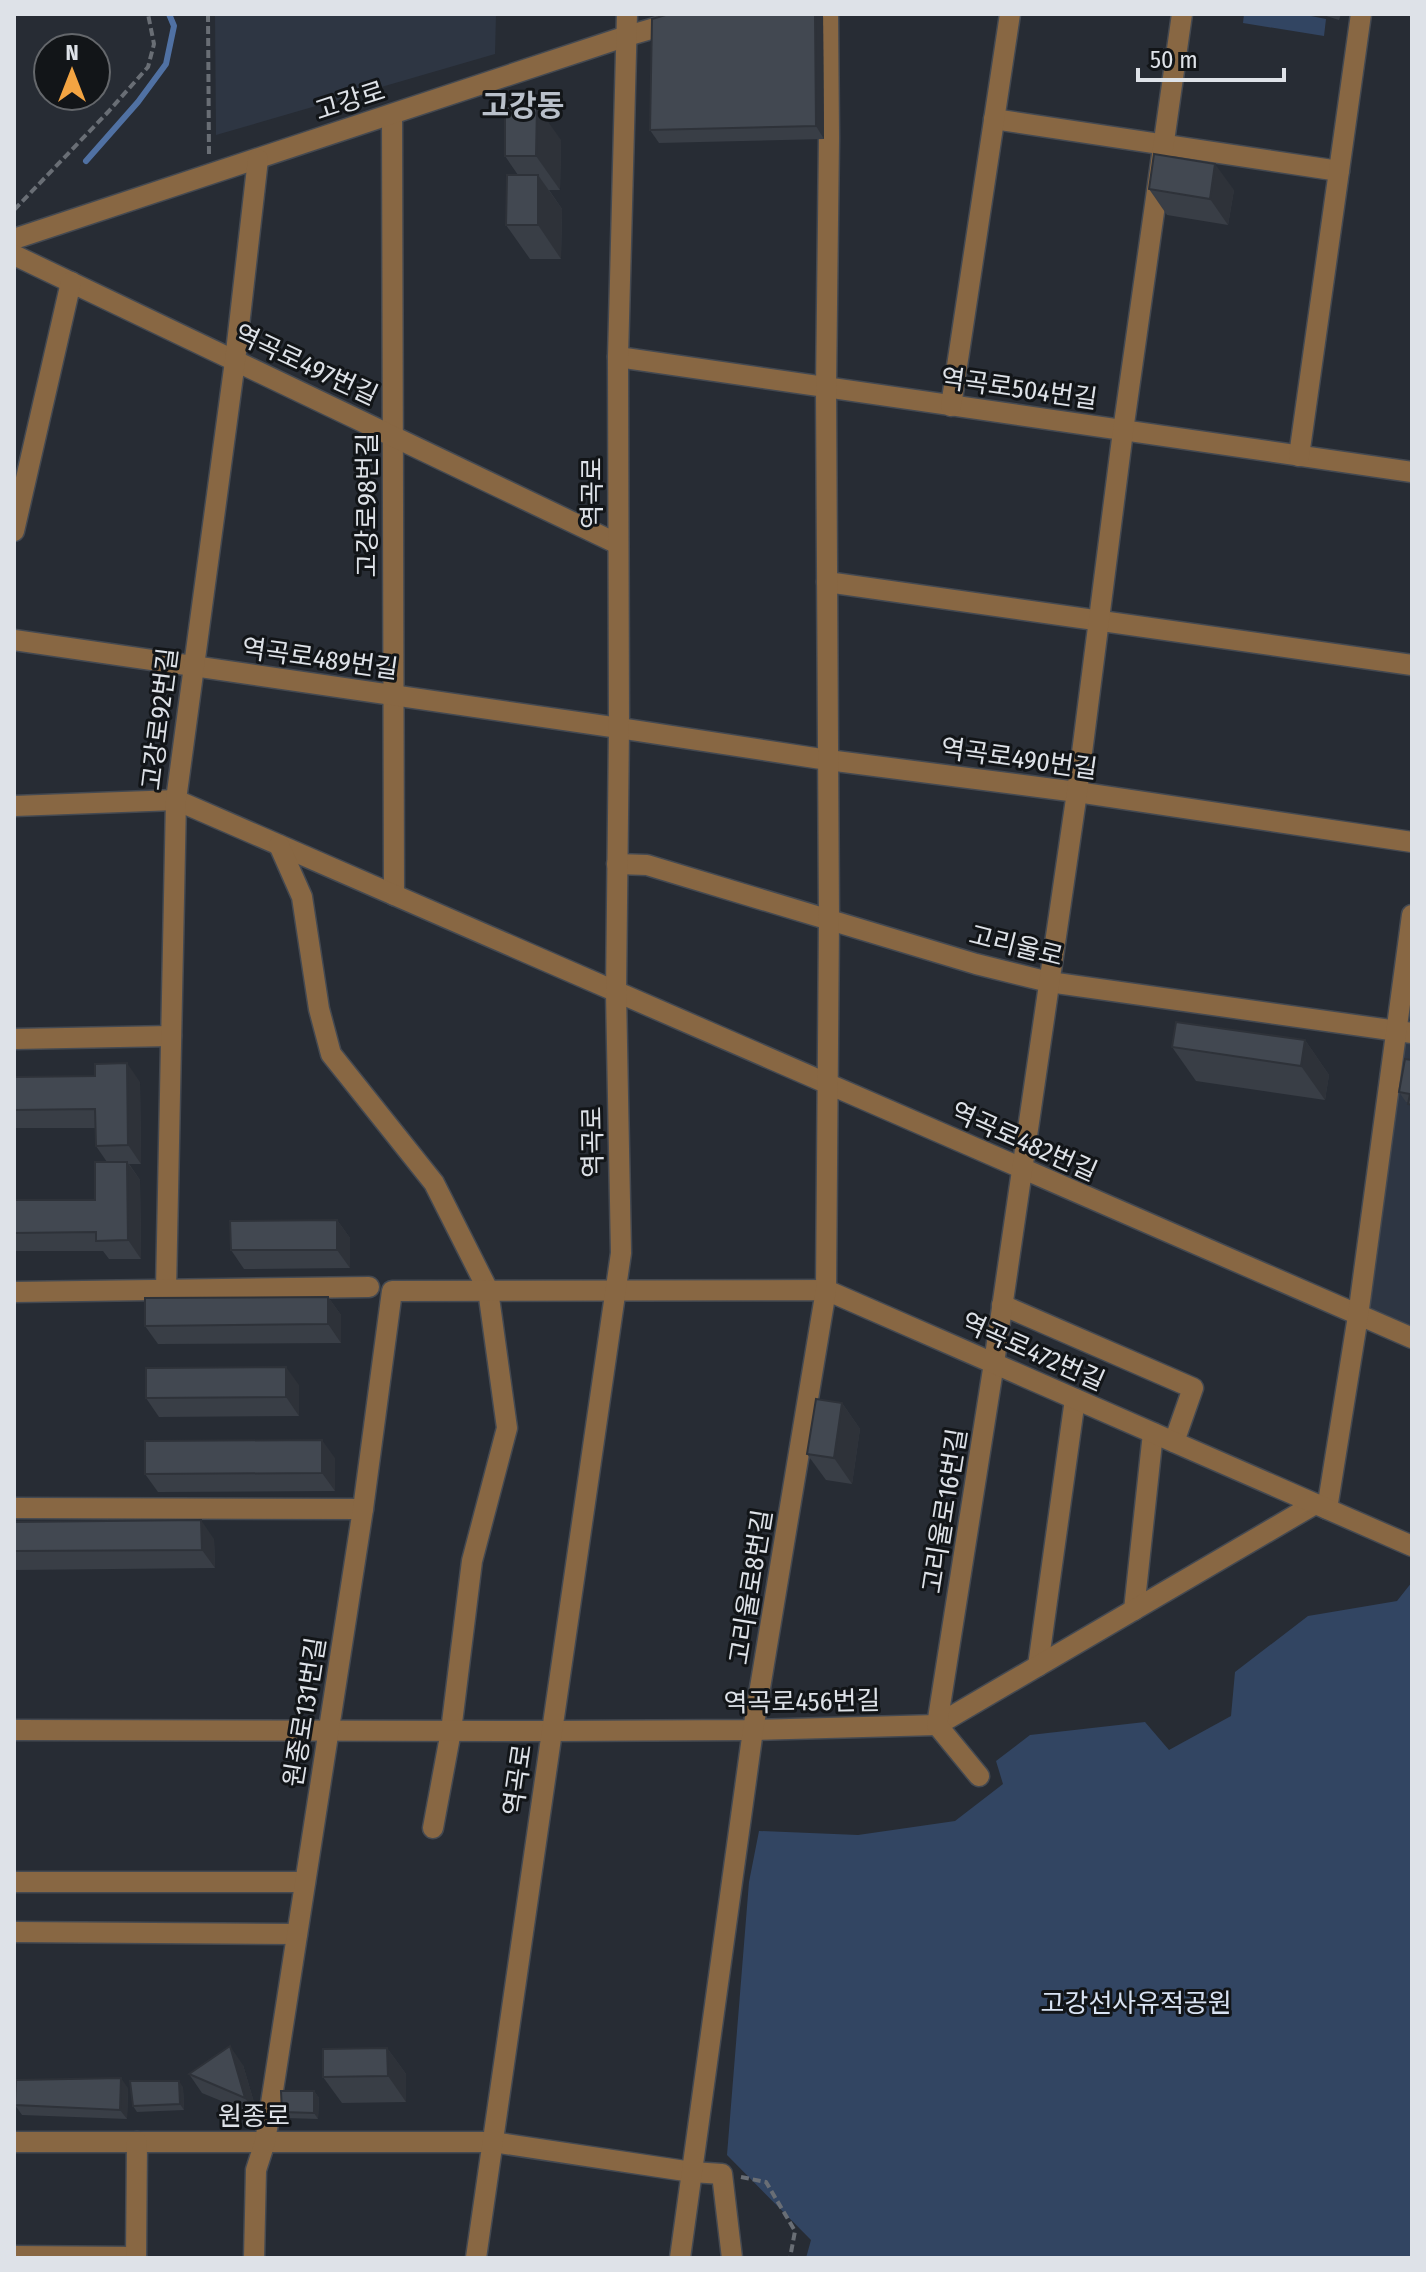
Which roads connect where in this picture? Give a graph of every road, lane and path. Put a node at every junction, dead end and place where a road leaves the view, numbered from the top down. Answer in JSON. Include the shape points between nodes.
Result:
{"nodes":[{"id":1,"x":148,"y":14,"type":"edge"},
{"id":2,"x":208,"y":14,"type":"edge"},
{"id":3,"x":627,"y":14,"type":"edge"},
{"id":4,"x":703,"y":14,"type":"edge"},
{"id":5,"x":828,"y":14,"type":"edge"},
{"id":6,"x":1010,"y":14,"type":"edge"},
{"id":7,"x":1182,"y":14,"type":"edge"},
{"id":8,"x":1361,"y":14,"type":"edge"},
{"id":9,"x":627,"y":36,"type":"junction"},
{"id":10,"x":392,"y":115,"type":"junction"},
{"id":11,"x":994,"y":119,"type":"junction"},
{"id":12,"x":1163,"y":145,"type":"junction"},
{"id":13,"x":258,"y":159,"type":"junction"},
{"id":14,"x":1339,"y":171,"type":"junction"},
{"id":15,"x":210,"y":175,"type":"junction"},
{"id":16,"x":14,"y":210,"type":"edge"},
{"id":17,"x":14,"y":239,"type":"edge"},
{"id":18,"x":14,"y":255,"type":"edge"},
{"id":19,"x":71,"y":282,"type":"junction"},
{"id":20,"x":618,"y":357,"type":"junction"},
{"id":21,"x":235,"y":361,"type":"junction"},
{"id":22,"x":826,"y":388,"type":"junction"},
{"id":23,"x":951,"y":406,"type":"junction"},
{"id":24,"x":1123,"y":431,"type":"junction"},
{"id":25,"x":393,"y":435,"type":"junction"},
{"id":26,"x":1299,"y":456,"type":"junction"},
{"id":27,"x":1412,"y":472,"type":"edge"},
{"id":28,"x":14,"y":531,"type":"edge"},
{"id":29,"x":618,"y":544,"type":"junction"},
{"id":30,"x":827,"y":582,"type":"junction"},
{"id":31,"x":1099,"y":620,"type":"junction"},
{"id":32,"x":14,"y":640,"type":"edge"},
{"id":33,"x":1412,"y":665,"type":"edge"},
{"id":34,"x":192,"y":667,"type":"junction"},
{"id":35,"x":394,"y":696,"type":"junction"},
{"id":36,"x":619,"y":728,"type":"junction"},
{"id":37,"x":828,"y":760,"type":"junction"},
{"id":38,"x":1077,"y":792,"type":"junction"},
{"id":39,"x":176,"y":800,"type":"junction"},
{"id":40,"x":14,"y":806,"type":"edge"},
{"id":41,"x":1412,"y":842,"type":"edge"},
{"id":42,"x":279,"y":845,"type":"junction"},
{"id":43,"x":617,"y":864,"type":"junction"},
{"id":44,"x":394,"y":895,"type":"junction"},
{"id":45,"x":1412,"y":915,"type":"edge"},
{"id":46,"x":829,"y":921,"type":"junction"},
{"id":47,"x":1049,"y":982,"type":"junction"},
{"id":48,"x":616,"y":992,"type":"junction"},
{"id":49,"x":1404,"y":1032,"type":"edge"},
{"id":50,"x":171,"y":1036,"type":"junction"},
{"id":51,"x":14,"y":1039,"type":"edge"},
{"id":52,"x":828,"y":1085,"type":"junction"},
{"id":53,"x":1020,"y":1169,"type":"junction"},
{"id":54,"x":369,"y":1287,"type":"dead end"},
{"id":55,"x":166,"y":1290,"type":"junction"},
{"id":56,"x":488,"y":1290,"type":"junction"},
{"id":57,"x":615,"y":1290,"type":"junction"},
{"id":58,"x":826,"y":1290,"type":"junction"},
{"id":59,"x":392,"y":1291,"type":"joint"},
{"id":60,"x":14,"y":1292,"type":"edge"},
{"id":61,"x":1002,"y":1305,"type":"junction"},
{"id":62,"x":1358,"y":1316,"type":"junction"},
{"id":63,"x":1412,"y":1338,"type":"edge"},
{"id":64,"x":994,"y":1363,"type":"junction"},
{"id":65,"x":1075,"y":1399,"type":"junction"},
{"id":66,"x":1153,"y":1433,"type":"junction"},
{"id":67,"x":1174,"y":1442,"type":"junction"},
{"id":68,"x":1321,"y":1506,"type":"junction"},
{"id":69,"x":14,"y":1508,"type":"edge"},
{"id":70,"x":363,"y":1509,"type":"junction"},
{"id":71,"x":1412,"y":1546,"type":"edge"},
{"id":72,"x":1134,"y":1610,"type":"junction"},
{"id":73,"x":1038,"y":1666,"type":"junction"},
{"id":74,"x":937,"y":1725,"type":"junction"},
{"id":75,"x":14,"y":1730,"type":"edge"},
{"id":76,"x":329,"y":1730,"type":"junction"},
{"id":77,"x":753,"y":1730,"type":"junction"},
{"id":78,"x":451,"y":1731,"type":"junction"},
{"id":79,"x":551,"y":1731,"type":"junction"},
{"id":80,"x":979,"y":1776,"type":"dead end"},
{"id":81,"x":433,"y":1828,"type":"dead end"},
{"id":82,"x":14,"y":1882,"type":"edge"},
{"id":83,"x":305,"y":1882,"type":"junction"},
{"id":84,"x":14,"y":1932,"type":"edge"},
{"id":85,"x":297,"y":1934,"type":"junction"},
{"id":86,"x":14,"y":2142,"type":"edge"},
{"id":87,"x":137,"y":2142,"type":"junction"},
{"id":88,"x":265,"y":2142,"type":"junction"},
{"id":89,"x":493,"y":2142,"type":"junction"},
{"id":90,"x":692,"y":2172,"type":"junction"},
{"id":91,"x":722,"y":2174,"type":"junction"},
{"id":92,"x":14,"y":2256,"type":"edge"},
{"id":93,"x":136,"y":2258,"type":"edge"},
{"id":94,"x":254,"y":2258,"type":"edge"},
{"id":95,"x":476,"y":2258,"type":"edge"},
{"id":96,"x":680,"y":2258,"type":"edge"},
{"id":97,"x":732,"y":2258,"type":"edge"},
{"id":98,"x":790,"y":2258,"type":"edge"}],
"edges":[{"from":1,"to":16,"type":"path","via":[[154,44],[148,67]]},
{"from":2,"to":15,"type":"path"},
{"from":3,"to":9,"type":"street","name":"역곡로"},
{"from":4,"to":9,"type":"street","name":"고강로"},
{"from":5,"to":22,"type":"street","name":"고리울로8번길"},
{"from":6,"to":11,"type":"street"},
{"from":7,"to":12,"type":"street","name":"고리울로16번길"},
{"from":8,"to":14,"type":"street"},
{"from":9,"to":10,"type":"street","name":"고강로"},
{"from":9,"to":20,"type":"street","name":"역곡로"},
{"from":10,"to":13,"type":"street","name":"고강로"},
{"from":10,"to":25,"type":"street","name":"고강로98번길"},
{"from":11,"to":12,"type":"street"},
{"from":11,"to":23,"type":"street"},
{"from":12,"to":14,"type":"street"},
{"from":12,"to":24,"type":"street","name":"고리울로16번길"},
{"from":13,"to":15,"type":"street","name":"고강로"},
{"from":13,"to":21,"type":"street","name":"고강로92번길"},
{"from":14,"to":26,"type":"street"},
{"from":15,"to":17,"type":"street","name":"고강로"},
{"from":18,"to":19,"type":"street","name":"역곡로497번길"},
{"from":19,"to":21,"type":"street","name":"역곡로497번길"},
{"from":19,"to":28,"type":"street"},
{"from":20,"to":22,"type":"street","name":"역곡로504번길"},
{"from":20,"to":29,"type":"street","name":"역곡로"},
{"from":21,"to":25,"type":"street","name":"역곡로497번길"},
{"from":21,"to":34,"type":"street","name":"고강로92번길"},
{"from":22,"to":23,"type":"street","name":"역곡로504번길"},
{"from":22,"to":30,"type":"street","name":"고리울로8번길"},
{"from":23,"to":24,"type":"street","name":"역곡로504번길"},
{"from":24,"to":26,"type":"street","name":"역곡로504번길"},
{"from":24,"to":31,"type":"street","name":"고리울로16번길"},
{"from":25,"to":29,"type":"street","name":"역곡로497번길"},
{"from":25,"to":35,"type":"street","name":"고강로98번길"},
{"from":26,"to":27,"type":"street","name":"역곡로504번길"},
{"from":29,"to":36,"type":"street","name":"역곡로"},
{"from":30,"to":31,"type":"street"},
{"from":30,"to":37,"type":"street","name":"고리울로8번길"},
{"from":31,"to":33,"type":"street"},
{"from":31,"to":38,"type":"street","name":"고리울로16번길"},
{"from":32,"to":34,"type":"street","name":"역곡로489번길"},
{"from":34,"to":35,"type":"street","name":"역곡로489번길"},
{"from":34,"to":39,"type":"street","name":"고강로92번길"},
{"from":35,"to":36,"type":"street","name":"역곡로489번길"},
{"from":35,"to":44,"type":"street","name":"고강로98번길"},
{"from":36,"to":37,"type":"street","name":"역곡로490번길"},
{"from":36,"to":43,"type":"street","name":"역곡로"},
{"from":37,"to":38,"type":"street","name":"역곡로490번길"},
{"from":37,"to":46,"type":"street","name":"고리울로8번길"},
{"from":38,"to":41,"type":"street","name":"역곡로490번길"},
{"from":38,"to":47,"type":"street","name":"고리울로16번길"},
{"from":39,"to":40,"type":"street"},
{"from":39,"to":42,"type":"street","name":"역곡로482번길"},
{"from":39,"to":50,"type":"street","name":"고강로92번길"},
{"from":42,"to":44,"type":"street","name":"역곡로482번길"},
{"from":42,"to":56,"type":"street","via":[[302,897],[331,1054],[434,1183]]},
{"from":43,"to":46,"type":"street","name":"고리울로","via":[[647,865]]},
{"from":43,"to":48,"type":"street","name":"역곡로"},
{"from":44,"to":48,"type":"street","name":"역곡로482번길"},
{"from":45,"to":49,"type":"street"},
{"from":46,"to":47,"type":"street","name":"고리울로"},
{"from":46,"to":52,"type":"street","name":"고리울로8번길"},
{"from":47,"to":49,"type":"street","name":"고리울로"},
{"from":47,"to":53,"type":"street","name":"고리울로16번길"},
{"from":48,"to":52,"type":"street","name":"역곡로482번길"},
{"from":48,"to":57,"type":"street","name":"역곡로","via":[[621,1253]]},
{"from":49,"to":62,"type":"street"},
{"from":50,"to":51,"type":"street"},
{"from":50,"to":55,"type":"street","name":"고강로92번길"},
{"from":52,"to":53,"type":"street","name":"역곡로482번길"},
{"from":52,"to":58,"type":"street","name":"고리울로8번길"},
{"from":53,"to":61,"type":"street","name":"고리울로16번길"},
{"from":53,"to":62,"type":"street","name":"역곡로482번길"},
{"from":54,"to":55,"type":"street"},
{"from":55,"to":60,"type":"street"},
{"from":56,"to":57,"type":"street","name":"역곡로472번길"},
{"from":56,"to":59,"type":"street","name":"역곡로472번길"},
{"from":56,"to":78,"type":"street","via":[[507,1428],[472,1561]]},
{"from":57,"to":58,"type":"street","name":"역곡로472번길"},
{"from":57,"to":79,"type":"street","name":"역곡로"},
{"from":58,"to":64,"type":"street","name":"역곡로472번길"},
{"from":58,"to":77,"type":"street","name":"고리울로8번길"},
{"from":59,"to":70,"type":"street","name":"원종로131번길"},
{"from":61,"to":64,"type":"street","name":"고리울로16번길"},
{"from":61,"to":67,"type":"street","via":[[1193,1388]]},
{"from":62,"to":63,"type":"street","name":"역곡로482번길"},
{"from":62,"to":68,"type":"street"},
{"from":64,"to":65,"type":"street","name":"역곡로472번길"},
{"from":64,"to":74,"type":"street","name":"고리울로16번길"},
{"from":65,"to":66,"type":"street","name":"역곡로472번길"},
{"from":65,"to":73,"type":"street"},
{"from":66,"to":67,"type":"street","name":"역곡로472번길"},
{"from":66,"to":72,"type":"street"},
{"from":67,"to":68,"type":"street","name":"역곡로472번길"},
{"from":68,"to":71,"type":"street","name":"역곡로472번길"},
{"from":68,"to":72,"type":"street","name":"역곡로456번길"},
{"from":69,"to":70,"type":"street"},
{"from":70,"to":76,"type":"street","name":"원종로131번길"},
{"from":72,"to":73,"type":"street","name":"역곡로456번길"},
{"from":73,"to":74,"type":"street","name":"역곡로456번길"},
{"from":74,"to":77,"type":"street","name":"역곡로456번길"},
{"from":74,"to":80,"type":"street"},
{"from":75,"to":76,"type":"street","name":"역곡로456번길"},
{"from":76,"to":78,"type":"street","name":"역곡로456번길"},
{"from":76,"to":83,"type":"street","name":"원종로131번길"},
{"from":77,"to":79,"type":"street","name":"역곡로456번길"},
{"from":77,"to":90,"type":"street","name":"고리울로8번길"},
{"from":78,"to":79,"type":"street","name":"역곡로456번길"},
{"from":78,"to":81,"type":"street"},
{"from":79,"to":89,"type":"street","name":"역곡로"},
{"from":82,"to":83,"type":"street"},
{"from":83,"to":85,"type":"street","name":"원종로131번길"},
{"from":84,"to":85,"type":"street"},
{"from":85,"to":88,"type":"street","name":"원종로131번길"},
{"from":86,"to":87,"type":"street","name":"원종로"},
{"from":87,"to":88,"type":"street","name":"원종로"},
{"from":87,"to":93,"type":"street"},
{"from":88,"to":89,"type":"street","name":"원종로"},
{"from":88,"to":94,"type":"street","name":"원종로131번길","via":[[256,2170]]},
{"from":89,"to":90,"type":"street","name":"원종로"},
{"from":89,"to":95,"type":"street","name":"역곡로"},
{"from":90,"to":91,"type":"street","name":"원종로"},
{"from":90,"to":96,"type":"street","name":"고리울로8번길"},
{"from":91,"to":97,"type":"street"},
{"from":91,"to":98,"type":"path","via":[[766,2182],[795,2231]]},
{"from":92,"to":93,"type":"street"}]}
